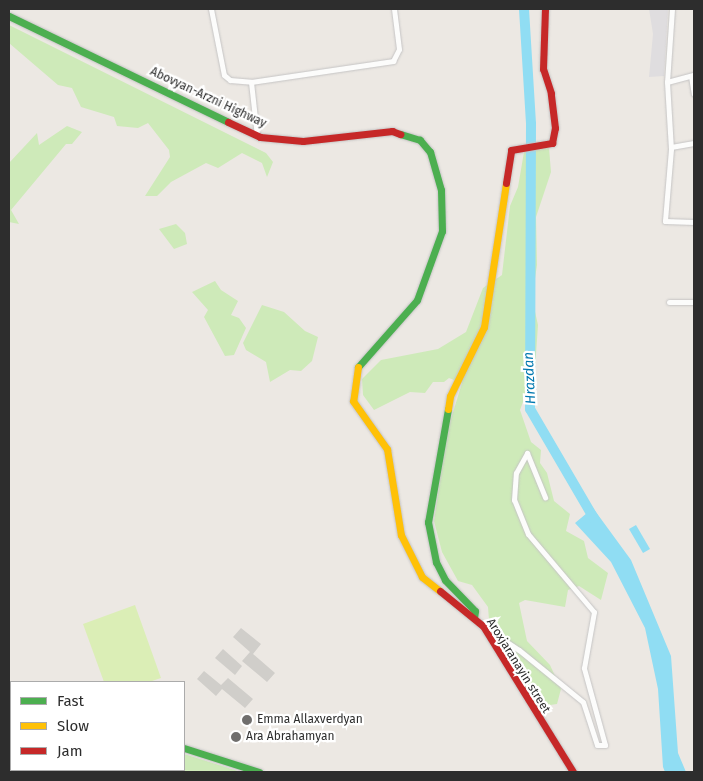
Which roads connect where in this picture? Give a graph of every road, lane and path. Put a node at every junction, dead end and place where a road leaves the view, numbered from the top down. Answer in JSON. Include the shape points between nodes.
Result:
{"nodes":[{"id":1,"x":211,"y":9,"type":"edge"},
{"id":2,"x":394,"y":9,"type":"edge"},
{"id":3,"x":545,"y":9,"type":"edge"},
{"id":4,"x":672,"y":9,"type":"edge"},
{"id":5,"x":9,"y":16,"type":"edge"},
{"id":6,"x":692,"y":75,"type":"edge"},
{"id":7,"x":252,"y":82,"type":"junction"},
{"id":8,"x":667,"y":82,"type":"junction"},
{"id":9,"x":694,"y":94,"type":"edge"},
{"id":10,"x":257,"y":136,"type":"junction"},
{"id":11,"x":694,"y":143,"type":"edge"},
{"id":12,"x":671,"y":147,"type":"junction"},
{"id":13,"x":694,"y":222,"type":"edge"},
{"id":14,"x":417,"y":300,"type":"joint"},
{"id":15,"x":669,"y":302,"type":"dead end"},
{"id":16,"x":694,"y":302,"type":"edge"},
{"id":17,"x":545,"y":497,"type":"dead end"},
{"id":18,"x":474,"y":618,"type":"junction"},
{"id":19,"x":491,"y":640,"type":"junction"},
{"id":20,"x":185,"y":748,"type":"edge"},
{"id":21,"x":258,"y":772,"type":"edge"},
{"id":22,"x":573,"y":772,"type":"edge"}],
"edges":[{"from":1,"to":7,"type":"street","via":[[224,75],[230,80]]},
{"from":2,"to":7,"type":"street","via":[[399,49],[393,61]]},
{"from":3,"to":18,"type":"main road","via":[[543,69],[551,93],[556,128],[552,143],[511,150],[484,327],[450,396],[428,522],[436,562],[445,580],[475,611]]},
{"from":4,"to":8,"type":"street"},
{"from":5,"to":10,"type":"main road","name":"Abovyan-Arzni Highway"},
{"from":6,"to":8,"type":"street"},
{"from":6,"to":9,"type":"street"},
{"from":7,"to":10,"type":"street"},
{"from":8,"to":12,"type":"street"},
{"from":10,"to":14,"type":"main road","name":"Abovyan-Arzni Highway","via":[[304,141],[392,131],[420,140],[430,152],[444,212],[442,231]]},
{"from":11,"to":12,"type":"street"},
{"from":12,"to":13,"type":"street","via":[[665,221]]},
{"from":14,"to":18,"type":"main road","name":"Aroxjaranayin street","via":[[360,362],[354,380],[353,401],[387,449],[401,535],[414,563],[422,577]]},
{"from":15,"to":16,"type":"street"},
{"from":17,"to":19,"type":"street","via":[[527,453],[516,473],[514,500],[528,534],[594,612],[584,668],[605,745],[597,744],[583,702],[519,650],[504,640]]},
{"from":18,"to":19,"type":"main road","name":"Aroxjaranayin street"},
{"from":19,"to":22,"type":"main road","name":"Aroxjaranayin street"},
{"from":20,"to":21,"type":"main road"}]}
